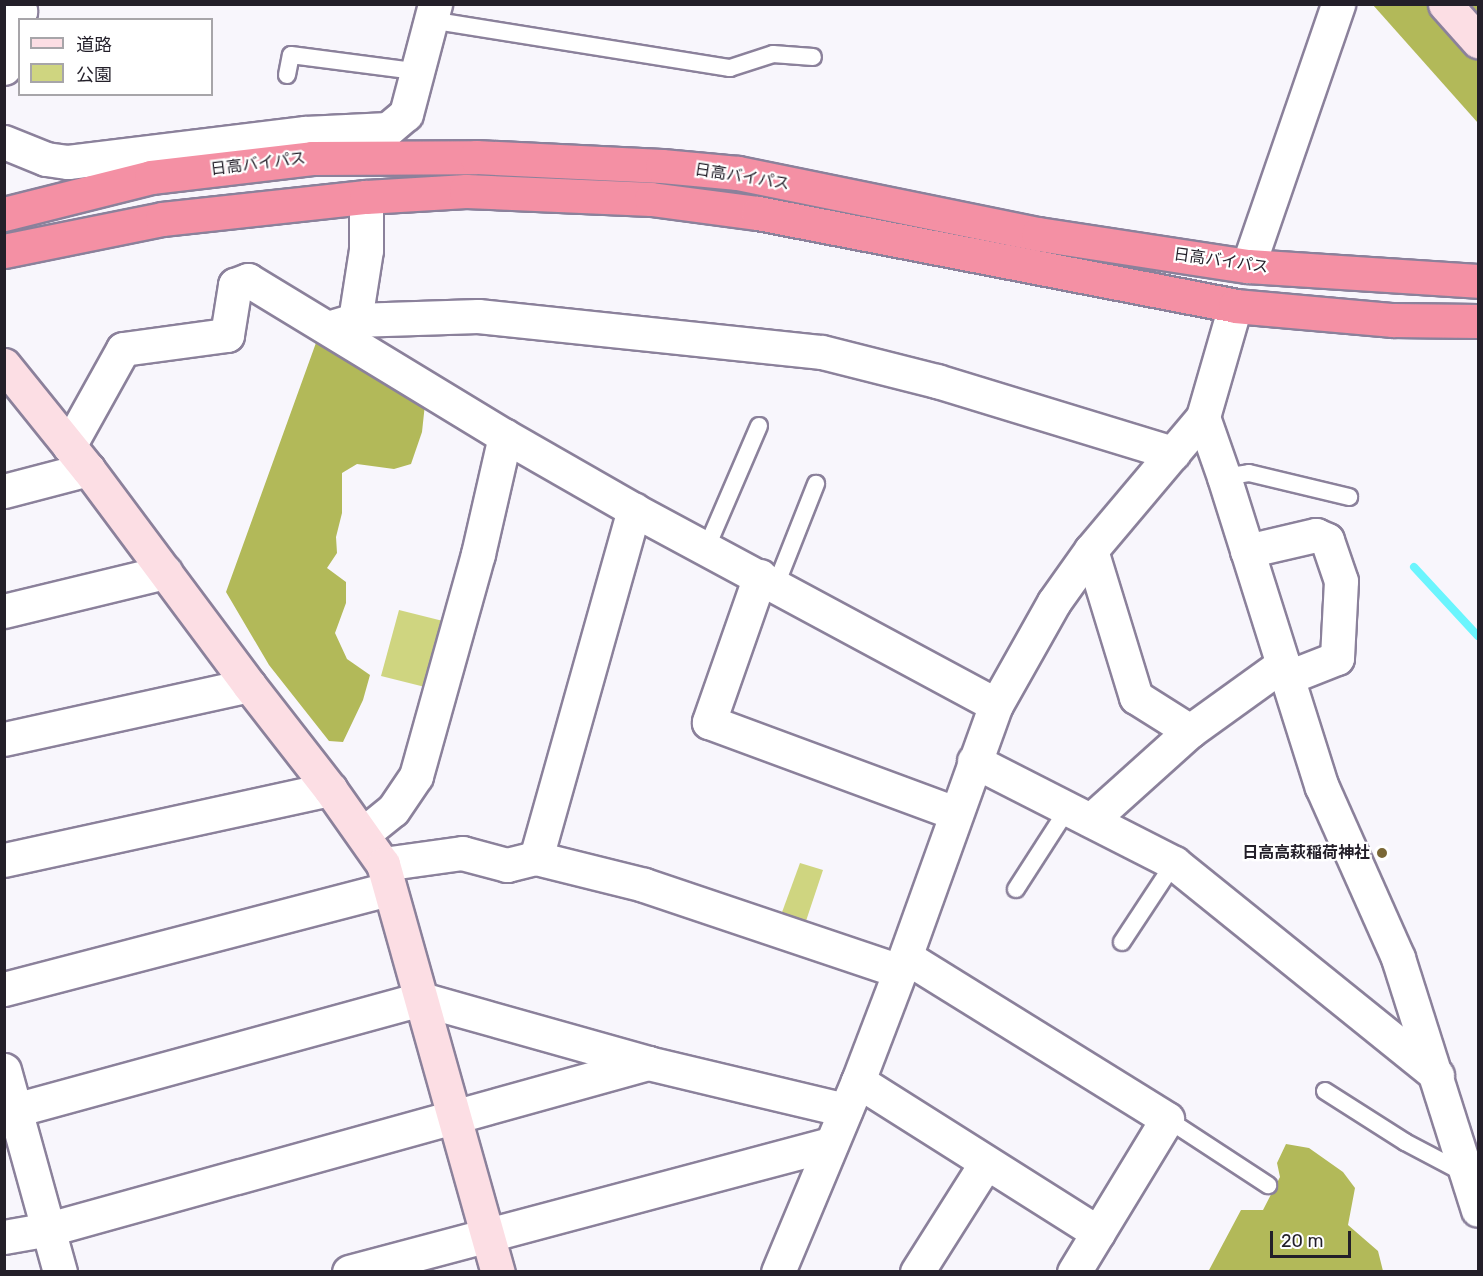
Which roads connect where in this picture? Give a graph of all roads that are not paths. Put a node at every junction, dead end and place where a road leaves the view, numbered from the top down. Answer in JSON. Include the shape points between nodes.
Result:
{"nodes":[{"id":1,"x":1338,"y":4,"type":"edge"},
{"id":2,"x":1445,"y":4,"type":"edge"},
{"id":3,"x":4,"y":6,"type":"edge"},
{"id":4,"x":432,"y":12,"type":"edge"},
{"id":5,"x":18,"y":18,"type":"edge"},
{"id":6,"x":18,"y":18,"type":"edge"},
{"id":7,"x":1479,"y":41,"type":"edge"},
{"id":8,"x":813,"y":57,"type":"dead end"},
{"id":9,"x":4,"y":68,"type":"edge"},
{"id":10,"x":416,"y":71,"type":"junction"},
{"id":11,"x":287,"y":75,"type":"dead end"},
{"id":12,"x":4,"y":142,"type":"edge"},
{"id":13,"x":366,"y":197,"type":"junction"},
{"id":14,"x":4,"y":214,"type":"edge"},
{"id":15,"x":4,"y":251,"type":"edge"},
{"id":16,"x":1248,"y":266,"type":"junction"},
{"id":17,"x":1479,"y":281,"type":"edge"},
{"id":18,"x":1235,"y":306,"type":"junction"},
{"id":19,"x":1479,"y":321,"type":"edge"},
{"id":20,"x":340,"y":324,"type":"junction"},
{"id":21,"x":4,"y":366,"type":"edge"},
{"id":22,"x":1203,"y":417,"type":"junction"},
{"id":23,"x":759,"y":426,"type":"dead end"},
{"id":24,"x":506,"y":436,"type":"junction"},
{"id":25,"x":1173,"y":453,"type":"junction"},
{"id":26,"x":78,"y":458,"type":"junction"},
{"id":27,"x":1224,"y":477,"type":"junction"},
{"id":28,"x":816,"y":484,"type":"dead end"},
{"id":29,"x":4,"y":491,"type":"edge"},
{"id":30,"x":1349,"y":497,"type":"dead end"},
{"id":31,"x":634,"y":510,"type":"junction"},
{"id":32,"x":706,"y":549,"type":"junction"},
{"id":33,"x":1092,"y":550,"type":"junction"},
{"id":34,"x":1247,"y":551,"type":"junction"},
{"id":35,"x":165,"y":572,"type":"junction"},
{"id":36,"x":768,"y":580,"type":"junction"},
{"id":37,"x":4,"y":610,"type":"edge"},
{"id":38,"x":1285,"y":671,"type":"junction"},
{"id":39,"x":249,"y":685,"type":"junction"},
{"id":40,"x":996,"y":705,"type":"junction"},
{"id":41,"x":1190,"y":731,"type":"junction"},
{"id":42,"x":4,"y":739,"type":"edge"},
{"id":43,"x":974,"y":761,"type":"junction"},
{"id":44,"x":330,"y":789,"type":"junction"},
{"id":45,"x":955,"y":813,"type":"junction"},
{"id":46,"x":1079,"y":815,"type":"junction"},
{"id":47,"x":363,"y":834,"type":"junction"},
{"id":48,"x":536,"y":858,"type":"junction"},
{"id":49,"x":4,"y":860,"type":"edge"},
{"id":50,"x":1174,"y":863,"type":"junction"},
{"id":51,"x":386,"y":877,"type":"junction"},
{"id":52,"x":1016,"y":889,"type":"dead end"},
{"id":53,"x":1122,"y":942,"type":"dead end"},
{"id":54,"x":903,"y":964,"type":"junction"},
{"id":55,"x":4,"y":989,"type":"edge"},
{"id":56,"x":421,"y":999,"type":"junction"},
{"id":57,"x":648,"y":1063,"type":"junction"},
{"id":58,"x":4,"y":1070,"type":"edge"},
{"id":59,"x":1437,"y":1074,"type":"junction"},
{"id":60,"x":1325,"y":1091,"type":"dead end"},
{"id":61,"x":851,"y":1096,"type":"junction"},
{"id":62,"x":10,"y":1113,"type":"edge"},
{"id":63,"x":453,"y":1117,"type":"junction"},
{"id":64,"x":1167,"y":1119,"type":"junction"},
{"id":65,"x":831,"y":1144,"type":"junction"},
{"id":66,"x":986,"y":1163,"type":"junction"},
{"id":67,"x":1468,"y":1175,"type":"junction"},
{"id":68,"x":1268,"y":1185,"type":"dead end"},
{"id":69,"x":1479,"y":1210,"type":"edge"},
{"id":70,"x":49,"y":1229,"type":"junction"},
{"id":71,"x":1098,"y":1233,"type":"junction"},
{"id":72,"x":487,"y":1236,"type":"junction"},
{"id":73,"x":4,"y":1237,"type":"edge"},
{"id":74,"x":780,"y":1271,"type":"edge"},
{"id":75,"x":60,"y":1272,"type":"edge"},
{"id":76,"x":349,"y":1272,"type":"edge"},
{"id":77,"x":498,"y":1272,"type":"edge"},
{"id":78,"x":917,"y":1272,"type":"edge"},
{"id":79,"x":1074,"y":1272,"type":"edge"}],
"edges":[{"from":1,"to":16,"type":"street"},
{"from":2,"to":7,"type":"street"},
{"from":3,"to":6,"type":"street","via":[[20,11]]},
{"from":4,"to":8,"type":"lane","via":[[730,68],[773,54]]},
{"from":4,"to":10,"type":"street"},
{"from":5,"to":9,"type":"street"},
{"from":10,"to":11,"type":"lane","via":[[291,55]]},
{"from":10,"to":12,"type":"street","via":[[406,114],[388,129],[305,133],[68,162],[46,159]]},
{"from":13,"to":15,"type":"highway","name":"日高バイパス","via":[[162,219]]},
{"from":13,"to":18,"type":"highway","name":"日高バイパス","via":[[466,191],[651,199],[758,213]]},
{"from":13,"to":20,"type":"street","via":[[366,250]]},
{"from":14,"to":16,"type":"highway","name":"日高バイパス","via":[[151,177],[312,158],[476,157],[738,173],[1038,234]]},
{"from":16,"to":17,"type":"highway","name":"日高バイパス"},
{"from":18,"to":19,"type":"highway","name":"日高バイパス","via":[[1393,320]]},
{"from":18,"to":22,"type":"street"},
{"from":20,"to":24,"type":"street"},
{"from":20,"to":25,"type":"street","via":[[478,316],[822,352],[937,381]]},
{"from":20,"to":26,"type":"street","via":[[248,280],[236,285],[227,335],[123,349]]},
{"from":21,"to":26,"type":"street"},
{"from":22,"to":25,"type":"street"},
{"from":22,"to":27,"type":"street"},
{"from":23,"to":32,"type":"lane"},
{"from":24,"to":31,"type":"street"},
{"from":24,"to":47,"type":"street","via":[[478,554],[416,776],[393,810]]},
{"from":25,"to":33,"type":"street"},
{"from":26,"to":29,"type":"street"},
{"from":26,"to":35,"type":"street"},
{"from":27,"to":30,"type":"lane","via":[[1249,473]]},
{"from":27,"to":34,"type":"street"},
{"from":28,"to":36,"type":"lane"},
{"from":31,"to":32,"type":"street"},
{"from":31,"to":48,"type":"street"},
{"from":32,"to":36,"type":"street"},
{"from":33,"to":40,"type":"street","via":[[1054,602]]},
{"from":33,"to":41,"type":"street","via":[[1136,697]]},
{"from":34,"to":38,"type":"street"},
{"from":34,"to":38,"type":"street","via":[[1316,535],[1327,540],[1341,581],[1336,658]]},
{"from":35,"to":37,"type":"street"},
{"from":35,"to":39,"type":"street"},
{"from":36,"to":40,"type":"street"},
{"from":36,"to":45,"type":"street","via":[[709,722]]},
{"from":38,"to":41,"type":"street"},
{"from":38,"to":59,"type":"street","via":[[1322,787],[1398,958]]},
{"from":39,"to":42,"type":"street"},
{"from":39,"to":44,"type":"street"},
{"from":40,"to":43,"type":"street"},
{"from":41,"to":46,"type":"street"},
{"from":43,"to":45,"type":"street"},
{"from":43,"to":46,"type":"street"},
{"from":44,"to":47,"type":"street"},
{"from":44,"to":49,"type":"street"},
{"from":45,"to":54,"type":"street"},
{"from":46,"to":50,"type":"street"},
{"from":46,"to":52,"type":"lane"},
{"from":47,"to":51,"type":"street"},
{"from":48,"to":51,"type":"street","via":[[507,865],[462,853]]},
{"from":48,"to":54,"type":"street","via":[[644,885]]},
{"from":50,"to":53,"type":"lane"},
{"from":50,"to":59,"type":"street"},
{"from":51,"to":55,"type":"street"},
{"from":51,"to":56,"type":"street"},
{"from":54,"to":61,"type":"street"},
{"from":54,"to":64,"type":"street"},
{"from":56,"to":57,"type":"street"},
{"from":56,"to":62,"type":"street"},
{"from":56,"to":63,"type":"street"},
{"from":57,"to":61,"type":"street"},
{"from":57,"to":63,"type":"street"},
{"from":58,"to":62,"type":"street"},
{"from":59,"to":67,"type":"street"},
{"from":60,"to":67,"type":"lane","via":[[1405,1142]]},
{"from":61,"to":65,"type":"street"},
{"from":61,"to":66,"type":"street"},
{"from":62,"to":70,"type":"street"},
{"from":63,"to":70,"type":"street"},
{"from":63,"to":72,"type":"street"},
{"from":64,"to":68,"type":"lane"},
{"from":64,"to":71,"type":"street"},
{"from":65,"to":72,"type":"street"},
{"from":65,"to":74,"type":"street"},
{"from":66,"to":71,"type":"street"},
{"from":66,"to":78,"type":"street"},
{"from":67,"to":69,"type":"street"},
{"from":70,"to":73,"type":"street"},
{"from":70,"to":75,"type":"street"},
{"from":71,"to":79,"type":"street"},
{"from":72,"to":76,"type":"street"},
{"from":72,"to":77,"type":"street"}]}
